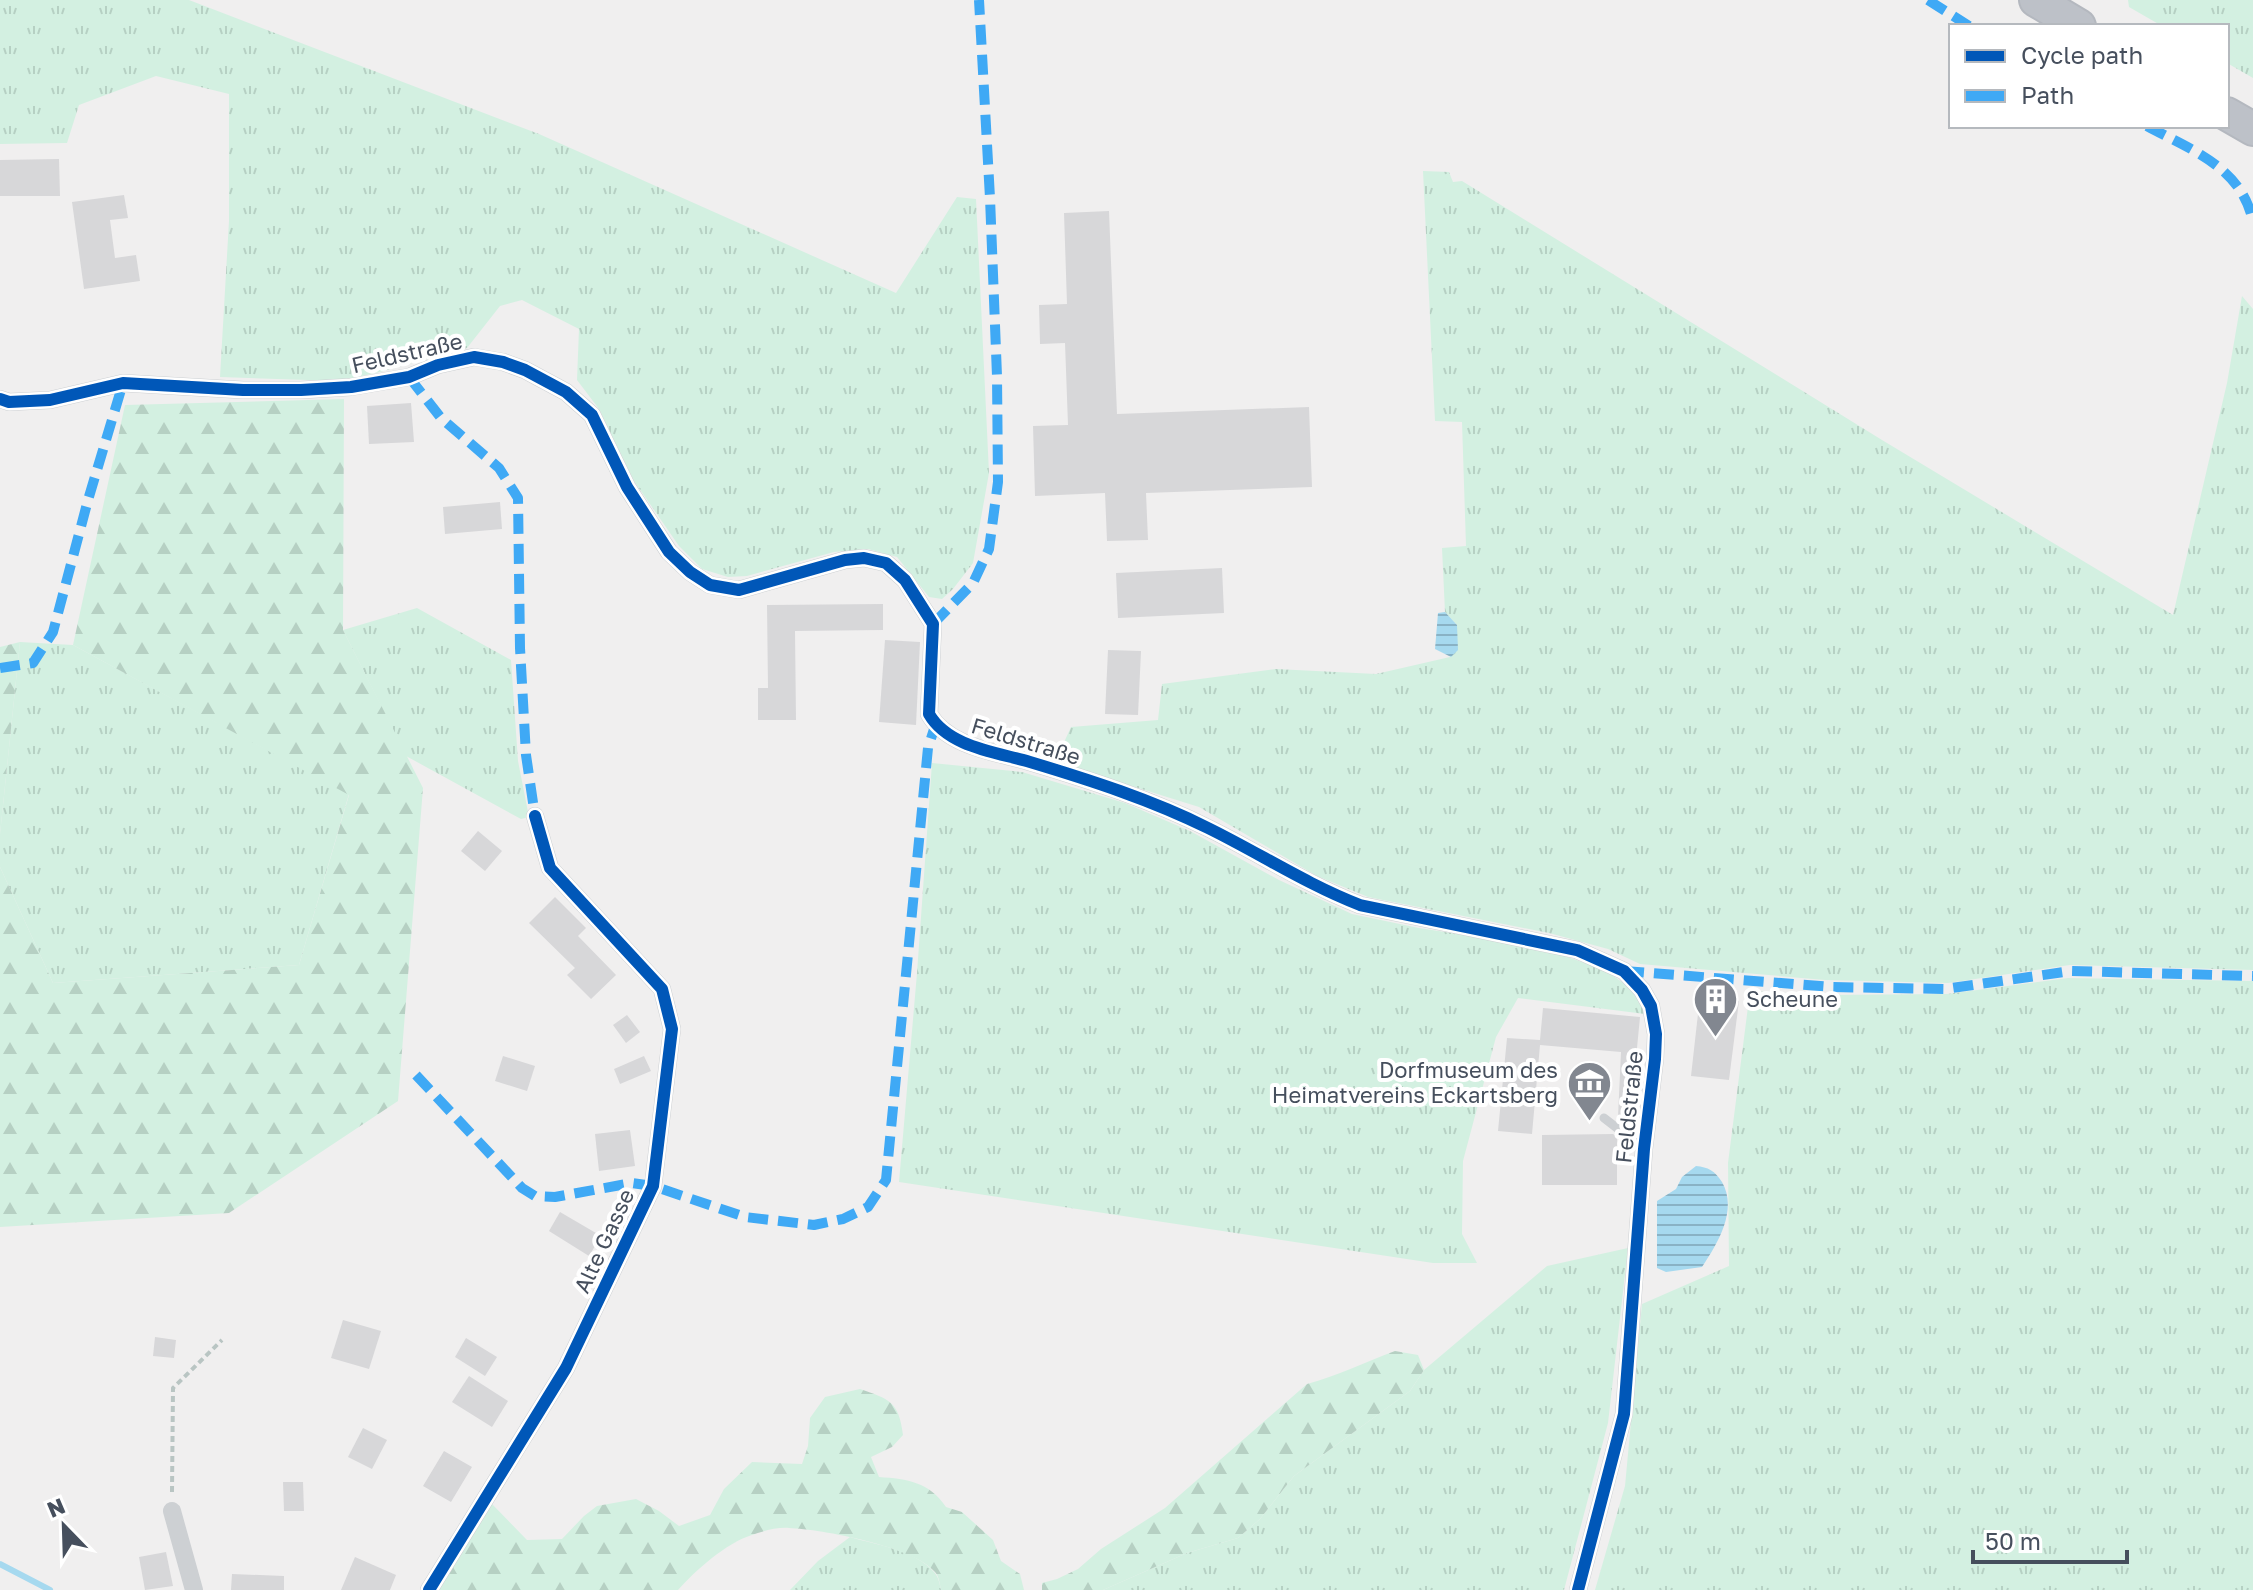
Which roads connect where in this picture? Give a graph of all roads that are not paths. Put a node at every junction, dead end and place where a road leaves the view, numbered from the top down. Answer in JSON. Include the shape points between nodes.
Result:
{"nodes":[{"id":1,"x":2036,"y":0,"type":"edge"},
{"id":2,"x":2076,"y":24,"type":"edge"},
{"id":3,"x":2229,"y":115,"type":"edge"},
{"id":4,"x":2253,"y":129,"type":"edge"},
{"id":5,"x":0,"y":399,"type":"edge"},
{"id":6,"x":535,"y":816,"type":"dead end"},
{"id":7,"x":1604,"y":1118,"type":"dead end"},
{"id":8,"x":1644,"y":1149,"type":"junction"},
{"id":9,"x":172,"y":1511,"type":"road end"},
{"id":10,"x":194,"y":1590,"type":"edge"},
{"id":11,"x":429,"y":1590,"type":"edge"},
{"id":12,"x":1578,"y":1590,"type":"edge"}],
"edges":[{"from":1,"to":2,"type":"highway"},
{"from":3,"to":4,"type":"highway"},
{"from":5,"to":8,"type":"street","name":"Feldstraße","via":[[50,400],[123,383],[243,390],[351,387],[409,377],[474,357],[525,370],[566,392],[592,415],[627,487],[669,552],[710,585],[739,590],[845,560],[886,563],[905,580],[933,624],[929,714],[952,739],[1151,804],[1360,905],[1577,950],[1624,971],[1651,1006],[1656,1034]]},
{"from":6,"to":11,"type":"street","name":"Alte Gasse","via":[[550,868],[662,989],[672,1029],[653,1186],[566,1368]]},
{"from":7,"to":8,"type":"lane"},
{"from":8,"to":12,"type":"street","name":"Feldstraße","via":[[1624,1414]]},
{"from":9,"to":10,"type":"street"}]}
